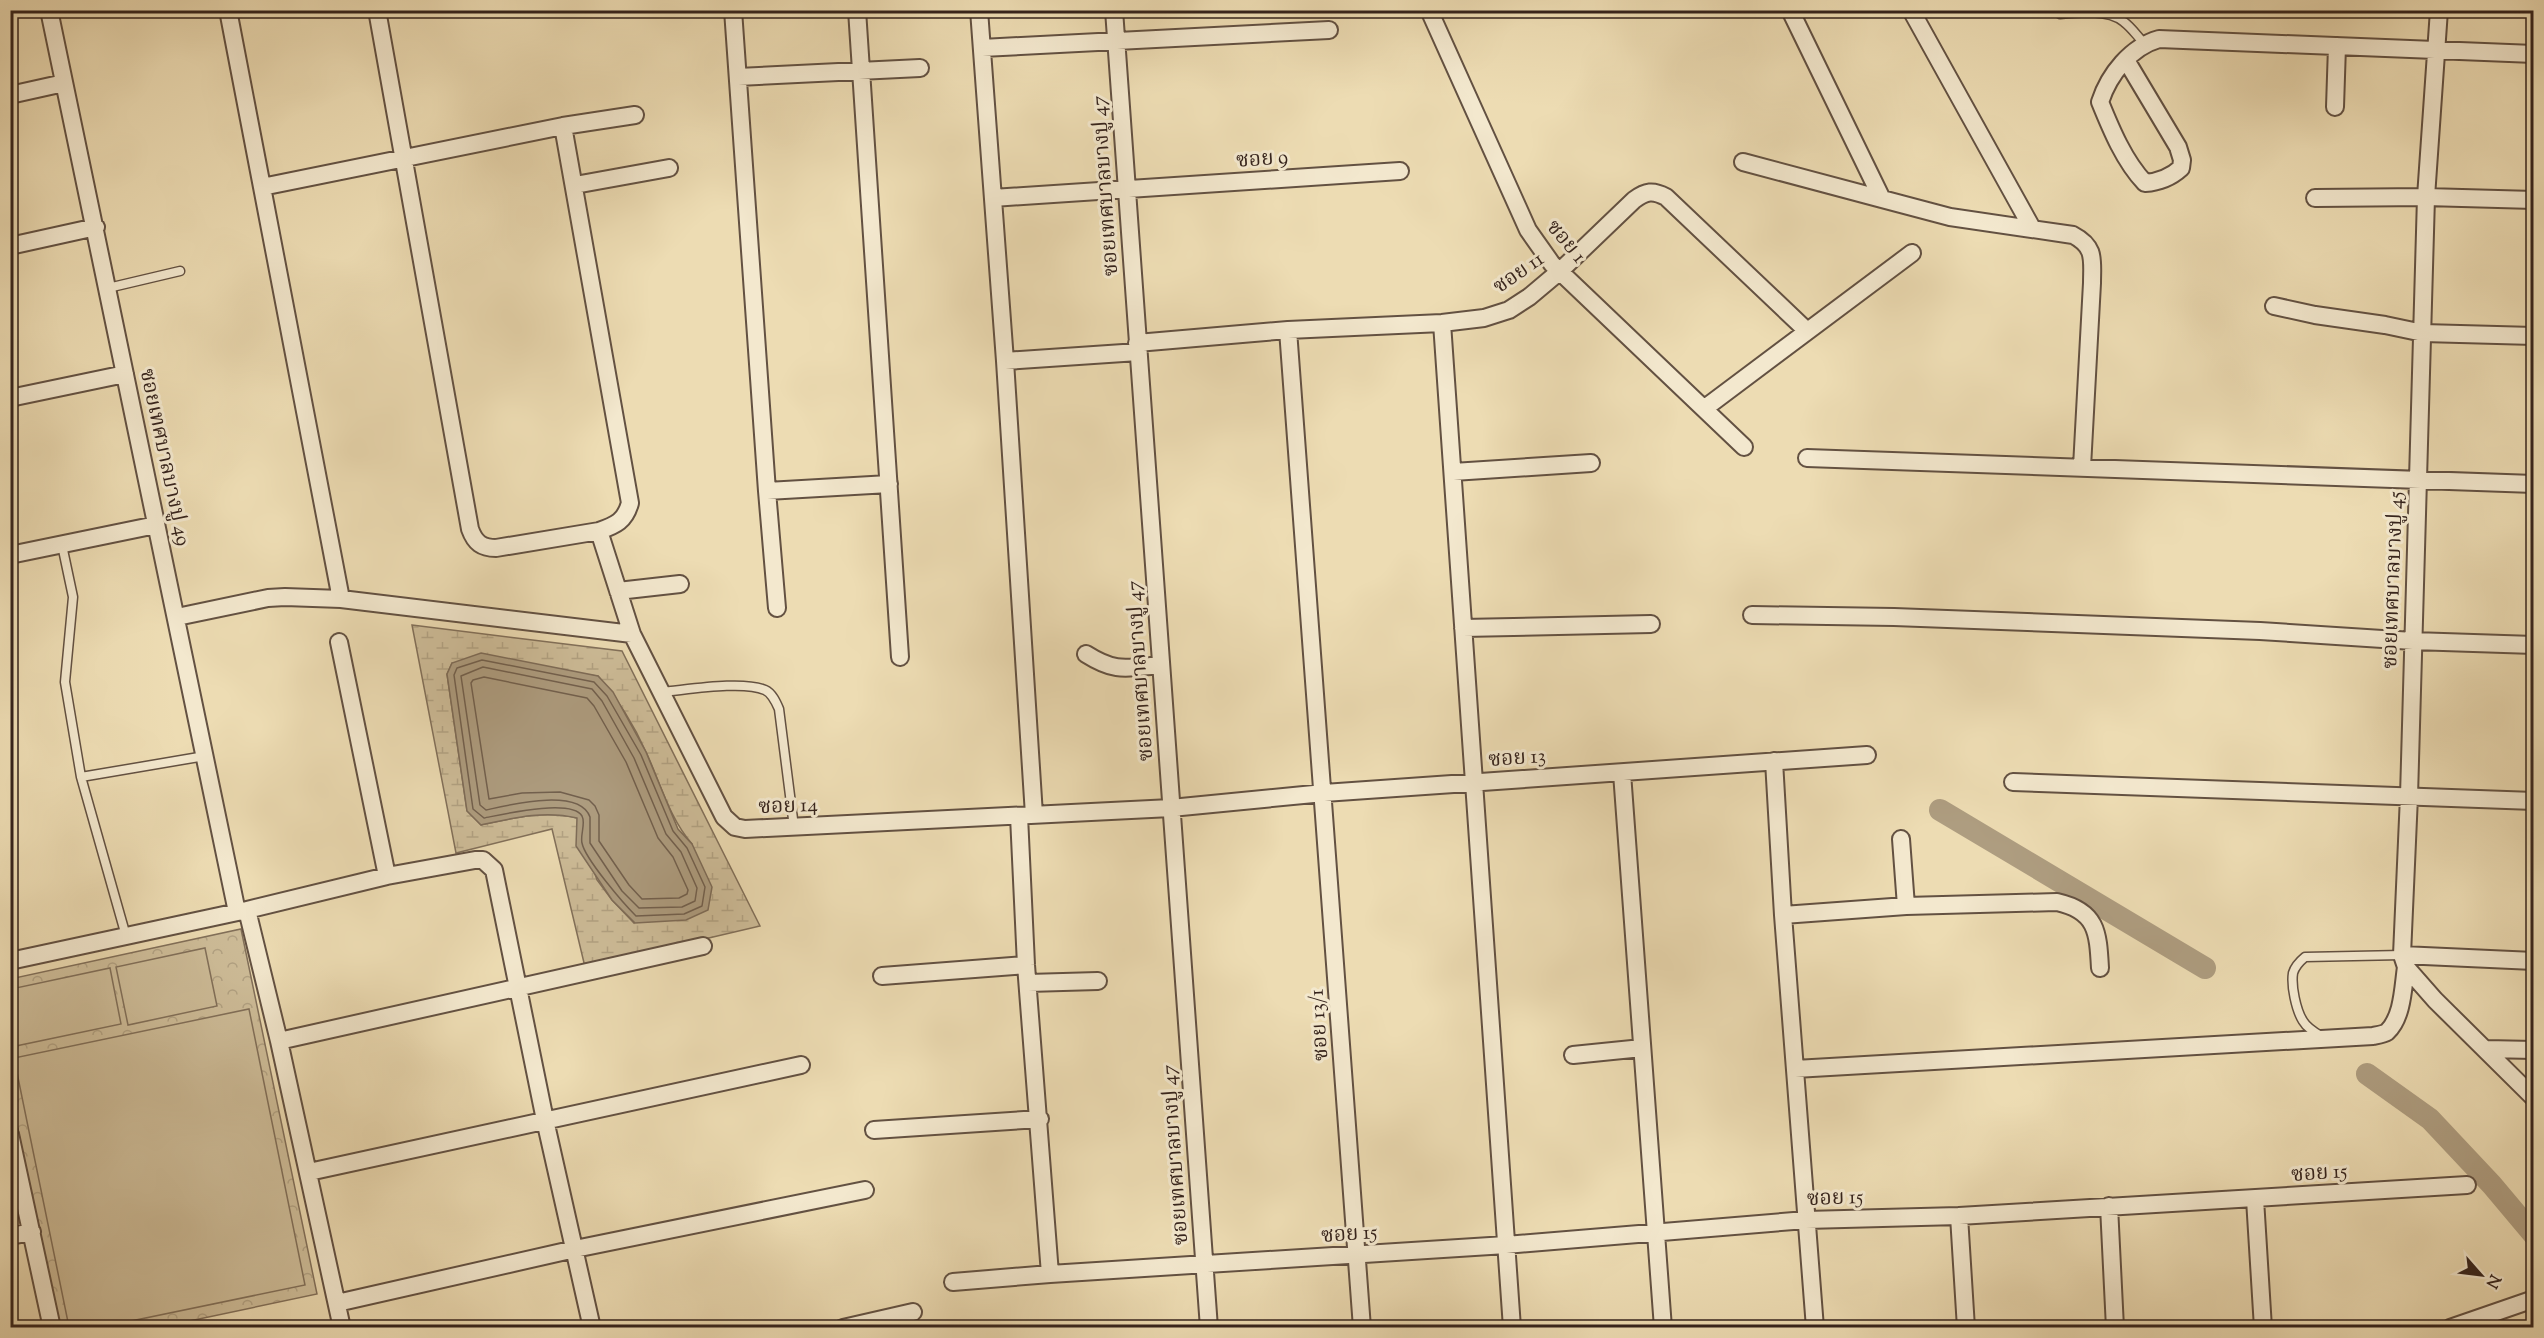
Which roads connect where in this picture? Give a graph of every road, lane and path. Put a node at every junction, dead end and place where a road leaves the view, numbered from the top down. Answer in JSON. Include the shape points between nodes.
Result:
{"nodes":[{"id":1,"x":49,"y":10,"type":"edge"},
{"id":2,"x":228,"y":10,"type":"edge"},
{"id":3,"x":377,"y":10,"type":"edge"},
{"id":4,"x":732,"y":10,"type":"edge"},
{"id":5,"x":857,"y":10,"type":"edge"},
{"id":6,"x":980,"y":10,"type":"edge"},
{"id":7,"x":1114,"y":10,"type":"edge"},
{"id":8,"x":1429,"y":10,"type":"edge"},
{"id":9,"x":1790,"y":10,"type":"edge"},
{"id":10,"x":1911,"y":10,"type":"edge"},
{"id":11,"x":2439,"y":10,"type":"edge"},
{"id":12,"x":2060,"y":14,"type":"dead end"},
{"id":13,"x":1329,"y":30,"type":"dead end"},
{"id":14,"x":1115,"y":40,"type":"junction"},
{"id":15,"x":2144,"y":43,"type":"junction"},
{"id":16,"x":2337,"y":45,"type":"junction"},
{"id":17,"x":982,"y":48,"type":"junction"},
{"id":18,"x":2437,"y":49,"type":"junction"},
{"id":19,"x":2534,"y":54,"type":"edge"},
{"id":20,"x":2126,"y":60,"type":"junction"},
{"id":21,"x":920,"y":68,"type":"dead end"},
{"id":22,"x":861,"y":69,"type":"junction"},
{"id":23,"x":738,"y":77,"type":"junction"},
{"id":24,"x":64,"y":83,"type":"junction"},
{"id":25,"x":10,"y":94,"type":"edge"},
{"id":26,"x":2335,"y":107,"type":"dead end"},
{"id":27,"x":635,"y":115,"type":"dead end"},
{"id":28,"x":563,"y":126,"type":"junction"},
{"id":29,"x":402,"y":159,"type":"junction"},
{"id":30,"x":1743,"y":162,"type":"dead end"},
{"id":31,"x":669,"y":168,"type":"dead end"},
{"id":32,"x":1400,"y":171,"type":"dead end"},
{"id":33,"x":575,"y":185,"type":"junction"},
{"id":34,"x":262,"y":187,"type":"junction"},
{"id":35,"x":1126,"y":189,"type":"junction"},
{"id":36,"x":2426,"y":197,"type":"junction"},
{"id":37,"x":993,"y":198,"type":"junction"},
{"id":38,"x":2316,"y":198,"type":"dead end"},
{"id":39,"x":1882,"y":199,"type":"junction"},
{"id":40,"x":2534,"y":200,"type":"edge"},
{"id":41,"x":96,"y":228,"type":"junction"},
{"id":42,"x":2032,"y":228,"type":"junction"},
{"id":43,"x":10,"y":246,"type":"edge"},
{"id":44,"x":1912,"y":253,"type":"dead end"},
{"id":45,"x":1560,"y":271,"type":"junction"},
{"id":46,"x":180,"y":272,"type":"dead end"},
{"id":47,"x":108,"y":288,"type":"junction"},
{"id":48,"x":2274,"y":306,"type":"dead end"},
{"id":49,"x":1442,"y":323,"type":"junction"},
{"id":50,"x":1288,"y":330,"type":"junction"},
{"id":51,"x":1806,"y":330,"type":"junction"},
{"id":52,"x":2423,"y":333,"type":"junction"},
{"id":53,"x":2534,"y":336,"type":"edge"},
{"id":54,"x":1137,"y":347,"type":"junction"},
{"id":55,"x":1005,"y":361,"type":"junction"},
{"id":56,"x":125,"y":374,"type":"junction"},
{"id":57,"x":10,"y":398,"type":"edge"},
{"id":58,"x":1705,"y":408,"type":"junction"},
{"id":59,"x":1744,"y":447,"type":"dead end"},
{"id":60,"x":1807,"y":458,"type":"dead end"},
{"id":61,"x":1591,"y":463,"type":"dead end"},
{"id":62,"x":2082,"y":467,"type":"junction"},
{"id":63,"x":1453,"y":472,"type":"junction"},
{"id":64,"x":2418,"y":481,"type":"junction"},
{"id":65,"x":889,"y":484,"type":"junction"},
{"id":66,"x":2534,"y":484,"type":"edge"},
{"id":67,"x":767,"y":491,"type":"junction"},
{"id":68,"x":156,"y":525,"type":"junction"},
{"id":69,"x":599,"y":531,"type":"junction"},
{"id":70,"x":62,"y":545,"type":"junction"},
{"id":71,"x":10,"y":555,"type":"edge"},
{"id":72,"x":680,"y":584,"type":"dead end"},
{"id":73,"x":618,"y":591,"type":"junction"},
{"id":74,"x":341,"y":599,"type":"junction"},
{"id":75,"x":777,"y":608,"type":"dead end"},
{"id":76,"x":1752,"y":615,"type":"dead end"},
{"id":77,"x":177,"y":617,"type":"junction"},
{"id":78,"x":1651,"y":624,"type":"dead end"},
{"id":79,"x":1463,"y":628,"type":"junction"},
{"id":80,"x":632,"y":634,"type":"junction"},
{"id":81,"x":2413,"y":641,"type":"junction"},
{"id":82,"x":339,"y":642,"type":"dead end"},
{"id":83,"x":2534,"y":645,"type":"edge"},
{"id":84,"x":1086,"y":654,"type":"dead end"},
{"id":85,"x":900,"y":657,"type":"dead end"},
{"id":86,"x":1161,"y":665,"type":"junction"},
{"id":87,"x":660,"y":692,"type":"junction"},
{"id":88,"x":1867,"y":755,"type":"dead end"},
{"id":89,"x":205,"y":756,"type":"junction"},
{"id":90,"x":1774,"y":761,"type":"junction"},
{"id":91,"x":1622,"y":773,"type":"junction"},
{"id":92,"x":81,"y":777,"type":"junction"},
{"id":93,"x":2013,"y":782,"type":"dead end"},
{"id":94,"x":1473,"y":783,"type":"junction"},
{"id":95,"x":1324,"y":793,"type":"junction"},
{"id":96,"x":2409,"y":796,"type":"junction"},
{"id":97,"x":2534,"y":801,"type":"edge"},
{"id":98,"x":1171,"y":808,"type":"junction"},
{"id":99,"x":1026,"y":816,"type":"junction"},
{"id":100,"x":794,"y":827,"type":"junction"},
{"id":101,"x":1901,"y":838,"type":"dead end"},
{"id":102,"x":387,"y":876,"type":"junction"},
{"id":103,"x":1906,"y":906,"type":"junction"},
{"id":104,"x":242,"y":911,"type":"junction"},
{"id":105,"x":1783,"y":915,"type":"junction"},
{"id":106,"x":126,"y":936,"type":"junction"},
{"id":107,"x":703,"y":946,"type":"dead end"},
{"id":108,"x":2404,"y":961,"type":"junction"},
{"id":109,"x":2534,"y":961,"type":"edge"},
{"id":110,"x":10,"y":962,"type":"edge"},
{"id":111,"x":1026,"y":965,"type":"junction"},
{"id":112,"x":2100,"y":968,"type":"dead end"},
{"id":113,"x":882,"y":976,"type":"dead end"},
{"id":114,"x":1098,"y":981,"type":"dead end"},
{"id":115,"x":1028,"y":983,"type":"junction"},
{"id":116,"x":517,"y":987,"type":"junction"},
{"id":117,"x":2326,"y":1039,"type":"junction"},
{"id":118,"x":279,"y":1041,"type":"junction"},
{"id":119,"x":1642,"y":1048,"type":"junction"},
{"id":120,"x":2486,"y":1049,"type":"junction"},
{"id":121,"x":2534,"y":1050,"type":"edge"},
{"id":122,"x":1573,"y":1055,"type":"dead end"},
{"id":123,"x":801,"y":1065,"type":"dead end"},
{"id":124,"x":1795,"y":1069,"type":"junction"},
{"id":125,"x":2534,"y":1098,"type":"edge"},
{"id":126,"x":1040,"y":1119,"type":"junction"},
{"id":127,"x":545,"y":1120,"type":"junction"},
{"id":128,"x":874,"y":1130,"type":"dead end"},
{"id":129,"x":10,"y":1134,"type":"edge"},
{"id":130,"x":309,"y":1172,"type":"junction"},
{"id":131,"x":2467,"y":1185,"type":"dead end"},
{"id":132,"x":866,"y":1190,"type":"dead end"},
{"id":133,"x":2255,"y":1199,"type":"junction"},
{"id":134,"x":2109,"y":1206,"type":"junction"},
{"id":135,"x":1959,"y":1216,"type":"junction"},
{"id":136,"x":1806,"y":1220,"type":"junction"},
{"id":137,"x":32,"y":1232,"type":"junction"},
{"id":138,"x":1656,"y":1232,"type":"junction"},
{"id":139,"x":10,"y":1236,"type":"edge"},
{"id":140,"x":1506,"y":1245,"type":"junction"},
{"id":141,"x":575,"y":1249,"type":"junction"},
{"id":142,"x":1356,"y":1255,"type":"junction"},
{"id":143,"x":1204,"y":1265,"type":"junction"},
{"id":144,"x":1050,"y":1274,"type":"junction"},
{"id":145,"x":953,"y":1282,"type":"dead end"},
{"id":146,"x":2534,"y":1299,"type":"edge"},
{"id":147,"x":337,"y":1303,"type":"junction"},
{"id":148,"x":913,"y":1312,"type":"dead end"},
{"id":149,"x":341,"y":1327,"type":"edge"},
{"id":150,"x":52,"y":1328,"type":"edge"},
{"id":151,"x":592,"y":1328,"type":"edge"},
{"id":152,"x":843,"y":1328,"type":"edge"},
{"id":153,"x":1209,"y":1328,"type":"edge"},
{"id":154,"x":1362,"y":1328,"type":"edge"},
{"id":155,"x":1512,"y":1328,"type":"edge"},
{"id":156,"x":1663,"y":1328,"type":"edge"},
{"id":157,"x":1815,"y":1328,"type":"edge"},
{"id":158,"x":1966,"y":1328,"type":"edge"},
{"id":159,"x":2115,"y":1328,"type":"edge"},
{"id":160,"x":2263,"y":1328,"type":"edge"},
{"id":161,"x":2450,"y":1328,"type":"edge"}],
"edges":[{"from":1,"to":24,"type":"street","name":"ซอยเทศบาลบางปู 49"},
{"from":2,"to":34,"type":"street"},
{"from":3,"to":29,"type":"street"},
{"from":4,"to":23,"type":"street"},
{"from":5,"to":22,"type":"street"},
{"from":6,"to":17,"type":"street"},
{"from":7,"to":14,"type":"street","name":"ซอยเทศบาลบางปู 47"},
{"from":8,"to":45,"type":"street","name":"ซอย 1","via":[[1528,230]]},
{"from":9,"to":39,"type":"street"},
{"from":10,"to":42,"type":"street"},
{"from":11,"to":18,"type":"street","name":"ซอยเทศบาลบางปู 45"},
{"from":12,"to":15,"type":"lane","via":[[2114,16]]},
{"from":13,"to":14,"type":"street"},
{"from":14,"to":17,"type":"street"},
{"from":14,"to":35,"type":"street","name":"ซอยเทศบาลบางปู 47"},
{"from":15,"to":16,"type":"street","via":[[2159,39]]},
{"from":15,"to":20,"type":"street"},
{"from":16,"to":18,"type":"street"},
{"from":16,"to":26,"type":"street"},
{"from":17,"to":37,"type":"street"},
{"from":18,"to":19,"type":"street"},
{"from":18,"to":36,"type":"street","name":"ซอยเทศบาลบางปู 45"},
{"from":20,"to":20,"type":"street","via":[[2111,78],[2100,102],[2136,174],[2145,183],[2155,182],[2171,177],[2181,168],[2182,160]]},
{"from":21,"to":22,"type":"street"},
{"from":22,"to":23,"type":"street"},
{"from":22,"to":65,"type":"street"},
{"from":23,"to":67,"type":"street"},
{"from":24,"to":25,"type":"street"},
{"from":24,"to":41,"type":"street","name":"ซอยเทศบาลบางปู 49"},
{"from":27,"to":28,"type":"street"},
{"from":28,"to":29,"type":"street"},
{"from":28,"to":33,"type":"street"},
{"from":29,"to":34,"type":"street"},
{"from":29,"to":69,"type":"street","via":[[474,539],[486,548],[496,548]]},
{"from":30,"to":39,"type":"street"},
{"from":31,"to":33,"type":"street"},
{"from":32,"to":35,"type":"street","name":"ซอย 9"},
{"from":33,"to":69,"type":"street","via":[[630,503],[623,520]]},
{"from":34,"to":74,"type":"street"},
{"from":35,"to":37,"type":"street","name":"ซอย 9"},
{"from":35,"to":54,"type":"street","name":"ซอยเทศบาลบางปู 47"},
{"from":36,"to":38,"type":"street"},
{"from":36,"to":40,"type":"street"},
{"from":36,"to":52,"type":"street","name":"ซอยเทศบาลบางปู 45"},
{"from":37,"to":55,"type":"street"},
{"from":39,"to":42,"type":"street","via":[[1950,217]]},
{"from":41,"to":43,"type":"street"},
{"from":41,"to":47,"type":"street","name":"ซอยเทศบาลบางปู 49"},
{"from":42,"to":62,"type":"street","via":[[2073,236],[2088,245],[2091,255]]},
{"from":44,"to":51,"type":"street"},
{"from":45,"to":49,"type":"street","name":"ซอย 11","via":[[1509,310],[1484,318]]},
{"from":45,"to":51,"type":"street","name":"ซอย 11","via":[[1634,200],[1652,191],[1666,197]]},
{"from":45,"to":58,"type":"street","name":"ซอย 1"},
{"from":46,"to":47,"type":"lane"},
{"from":47,"to":56,"type":"street","name":"ซอยเทศบาลบางปู 49"},
{"from":48,"to":52,"type":"street"},
{"from":49,"to":50,"type":"street","name":"ซอย 11"},
{"from":49,"to":63,"type":"street"},
{"from":50,"to":54,"type":"street","name":"ซอย 11"},
{"from":50,"to":95,"type":"street","name":"ซอย 13/1"},
{"from":51,"to":58,"type":"street"},
{"from":52,"to":53,"type":"street"},
{"from":52,"to":64,"type":"street","name":"ซอยเทศบาลบางปู 45"},
{"from":54,"to":55,"type":"street","name":"ซอย 11"},
{"from":54,"to":86,"type":"street","name":"ซอยเทศบาลบางปู 47"},
{"from":55,"to":99,"type":"street"},
{"from":56,"to":57,"type":"street"},
{"from":56,"to":68,"type":"street","name":"ซอยเทศบาลบางปู 49"},
{"from":58,"to":59,"type":"street","name":"ซอย 1"},
{"from":60,"to":62,"type":"street"},
{"from":61,"to":63,"type":"street"},
{"from":62,"to":64,"type":"street"},
{"from":63,"to":79,"type":"street"},
{"from":64,"to":66,"type":"street"},
{"from":64,"to":81,"type":"street","name":"ซอยเทศบาลบางปู 45"},
{"from":65,"to":67,"type":"street"},
{"from":65,"to":85,"type":"street"},
{"from":67,"to":75,"type":"street"},
{"from":68,"to":70,"type":"street"},
{"from":68,"to":77,"type":"street","name":"ซอยเทศบาลบางปู 49"},
{"from":69,"to":73,"type":"street","name":"ซอย 14"},
{"from":70,"to":71,"type":"street"},
{"from":70,"to":92,"type":"lane","via":[[73,597],[65,682]]},
{"from":72,"to":73,"type":"street"},
{"from":73,"to":80,"type":"street","name":"ซอย 14"},
{"from":74,"to":77,"type":"street","via":[[268,598]]},
{"from":74,"to":80,"type":"street"},
{"from":76,"to":81,"type":"street","via":[[2248,630]]},
{"from":77,"to":89,"type":"street","name":"ซอยเทศบาลบางปู 49"},
{"from":78,"to":79,"type":"street"},
{"from":79,"to":94,"type":"street"},
{"from":80,"to":87,"type":"street","name":"ซอย 14"},
{"from":81,"to":83,"type":"street"},
{"from":81,"to":96,"type":"street","name":"ซอยเทศบาลบางปู 45"},
{"from":82,"to":102,"type":"street"},
{"from":84,"to":86,"type":"street","via":[[1110,668]]},
{"from":86,"to":98,"type":"street","name":"ซอยเทศบาลบางปู 47"},
{"from":87,"to":100,"type":"street","name":"ซอย 14","via":[[729,824],[745,829]]},
{"from":87,"to":100,"type":"lane","via":[[714,687],[756,687],[767,691],[779,709]]},
{"from":88,"to":90,"type":"street","name":"ซอย 13"},
{"from":89,"to":92,"type":"lane"},
{"from":89,"to":104,"type":"street","name":"ซอยเทศบาลบางปู 49"},
{"from":90,"to":91,"type":"street","name":"ซอย 13"},
{"from":90,"to":105,"type":"street"},
{"from":91,"to":94,"type":"street","name":"ซอย 13"},
{"from":91,"to":119,"type":"street"},
{"from":92,"to":106,"type":"lane"},
{"from":93,"to":96,"type":"street"},
{"from":94,"to":95,"type":"street","name":"ซอย 13"},
{"from":94,"to":140,"type":"street"},
{"from":95,"to":98,"type":"street","name":"ซอย 13"},
{"from":95,"to":142,"type":"street","name":"ซอย 13/1"},
{"from":96,"to":97,"type":"street"},
{"from":96,"to":108,"type":"street","name":"ซอยเทศบาลบางปู 45"},
{"from":98,"to":99,"type":"street","name":"ซอย 14"},
{"from":98,"to":143,"type":"street","name":"ซอยเทศบาลบางปู 47"},
{"from":99,"to":100,"type":"street","name":"ซอย 14"},
{"from":99,"to":111,"type":"street"},
{"from":101,"to":103,"type":"street"},
{"from":102,"to":104,"type":"street"},
{"from":102,"to":116,"type":"street","via":[[476,860],[489,864],[494,870]]},
{"from":103,"to":105,"type":"street"},
{"from":103,"to":112,"type":"street","via":[[2026,901],[2074,906],[2096,929]]},
{"from":104,"to":106,"type":"street"},
{"from":104,"to":118,"type":"street","name":"ซอยเทศบาลบางปู 49"},
{"from":105,"to":124,"type":"street"},
{"from":106,"to":110,"type":"street"},
{"from":107,"to":116,"type":"street"},
{"from":108,"to":109,"type":"street"},
{"from":108,"to":117,"type":"street","via":[[2400,1005],[2386,1033]]},
{"from":108,"to":117,"type":"lane","via":[[2305,957],[2297,964],[2293,974],[2302,1020]]},
{"from":108,"to":120,"type":"street","via":[[2435,1000]]},
{"from":111,"to":113,"type":"street"},
{"from":111,"to":115,"type":"street"},
{"from":114,"to":115,"type":"street"},
{"from":115,"to":126,"type":"street"},
{"from":116,"to":118,"type":"street"},
{"from":116,"to":127,"type":"street"},
{"from":117,"to":124,"type":"street"},
{"from":118,"to":130,"type":"street","name":"ซอยเทศบาลบางปู 49"},
{"from":119,"to":122,"type":"street"},
{"from":119,"to":138,"type":"street"},
{"from":120,"to":121,"type":"street"},
{"from":120,"to":125,"type":"street"},
{"from":123,"to":127,"type":"street"},
{"from":124,"to":136,"type":"street"},
{"from":126,"to":128,"type":"street"},
{"from":126,"to":144,"type":"street"},
{"from":127,"to":130,"type":"street"},
{"from":127,"to":141,"type":"street"},
{"from":129,"to":137,"type":"street"},
{"from":130,"to":147,"type":"street","name":"ซอยเทศบาลบางปู 49"},
{"from":131,"to":133,"type":"street","name":"ซอย 15"},
{"from":132,"to":141,"type":"street"},
{"from":133,"to":134,"type":"street","name":"ซอย 15"},
{"from":133,"to":160,"type":"street"},
{"from":134,"to":135,"type":"street","name":"ซอย 15"},
{"from":134,"to":159,"type":"street"},
{"from":135,"to":136,"type":"street","name":"ซอย 15"},
{"from":135,"to":158,"type":"street"},
{"from":136,"to":138,"type":"street","name":"ซอย 15"},
{"from":136,"to":157,"type":"street"},
{"from":137,"to":139,"type":"street"},
{"from":137,"to":150,"type":"street"},
{"from":138,"to":140,"type":"street","name":"ซอย 15"},
{"from":138,"to":156,"type":"street"},
{"from":140,"to":142,"type":"street","name":"ซอย 15"},
{"from":140,"to":155,"type":"street"},
{"from":141,"to":147,"type":"street"},
{"from":141,"to":151,"type":"street"},
{"from":142,"to":143,"type":"street","name":"ซอย 15"},
{"from":142,"to":154,"type":"street","name":"ซอย 13/1"},
{"from":143,"to":144,"type":"street","name":"ซอย 15"},
{"from":143,"to":153,"type":"street","name":"ซอยเทศบาลบางปู 47"},
{"from":144,"to":145,"type":"street","name":"ซอย 15"},
{"from":146,"to":161,"type":"street"},
{"from":147,"to":149,"type":"street","name":"ซอยเทศบาลบางปู 49"},
{"from":148,"to":152,"type":"street"}]}
